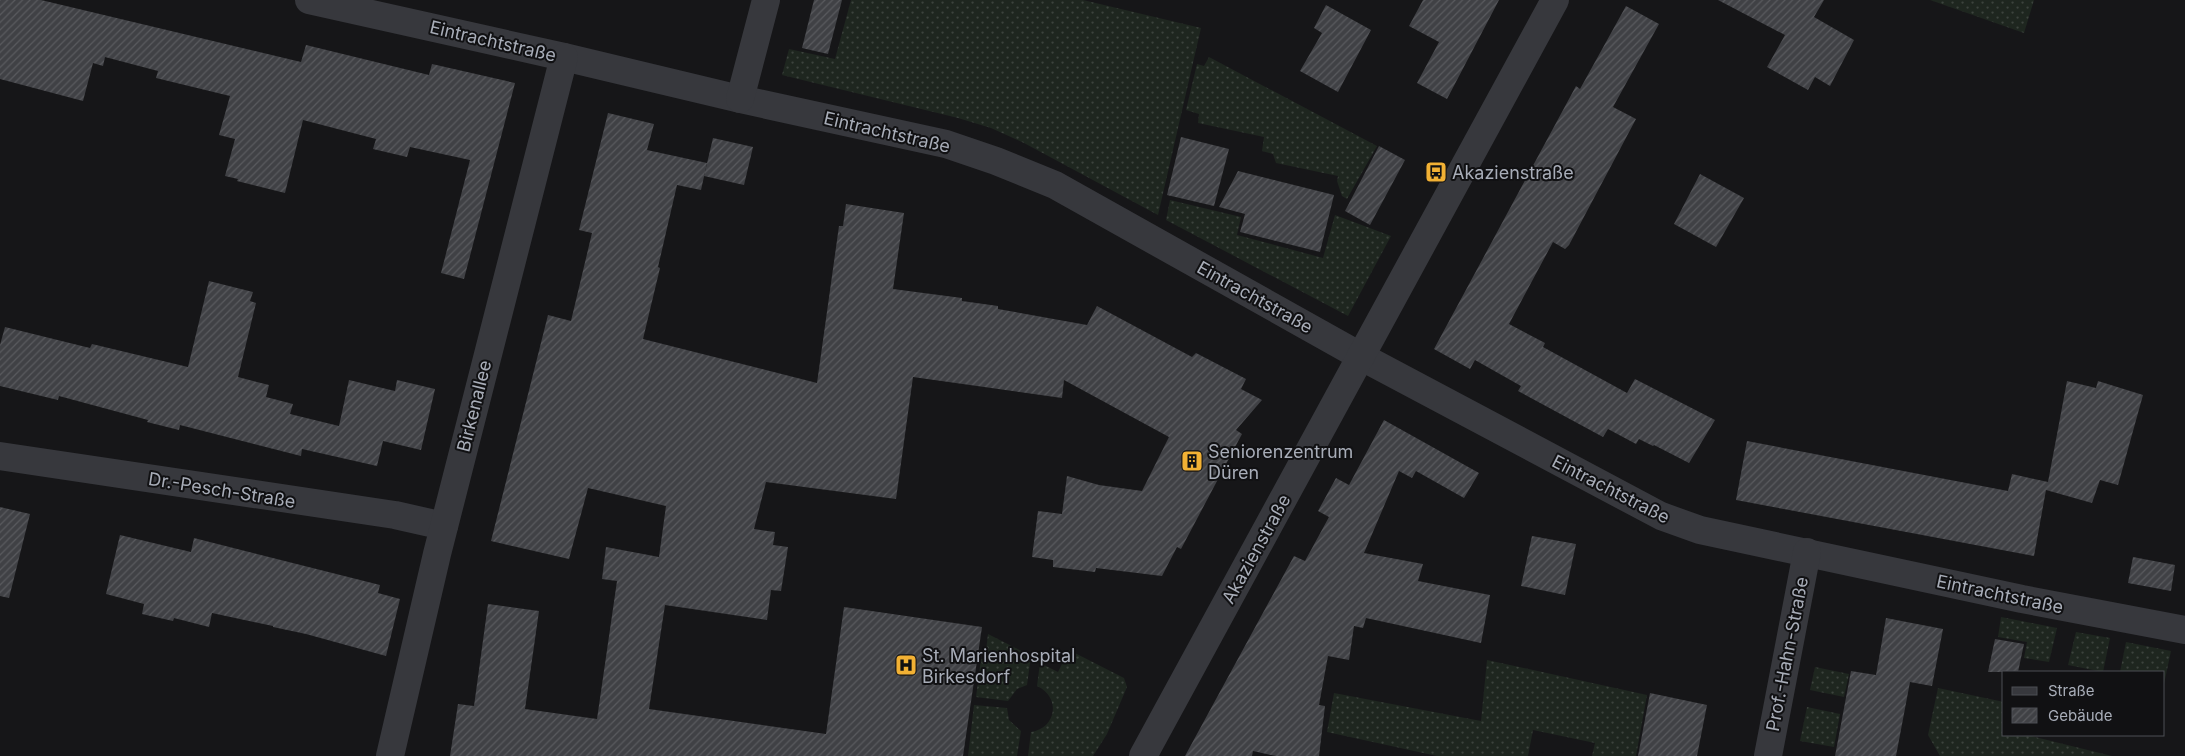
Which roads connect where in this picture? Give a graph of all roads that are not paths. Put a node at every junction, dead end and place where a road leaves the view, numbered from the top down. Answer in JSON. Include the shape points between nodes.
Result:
{"nodes":[{"id":1,"x":309,"y":0,"type":"edge"},
{"id":2,"x":766,"y":0,"type":"edge"},
{"id":3,"x":1556,"y":0,"type":"edge"},
{"id":4,"x":564,"y":57,"type":"junction"},
{"id":5,"x":740,"y":99,"type":"junction"},
{"id":6,"x":1362,"y":357,"type":"junction"},
{"id":7,"x":0,"y":456,"type":"edge"},
{"id":8,"x":444,"y":526,"type":"junction"},
{"id":9,"x":1807,"y":552,"type":"junction"},
{"id":10,"x":2185,"y":630,"type":"edge"},
{"id":11,"x":390,"y":756,"type":"edge"},
{"id":12,"x":1143,"y":756,"type":"edge"},
{"id":13,"x":1768,"y":756,"type":"edge"}],
"edges":[{"from":1,"to":4,"type":"street","name":"Eintrachtstraße"},
{"from":2,"to":5,"type":"street"},
{"from":3,"to":6,"type":"street","name":"Akazienstraße"},
{"from":4,"to":5,"type":"street","name":"Eintrachtstraße"},
{"from":4,"to":8,"type":"street","name":"Birkenallee"},
{"from":5,"to":6,"type":"street","name":"Eintrachtstraße","via":[[946,144],[1038,178]]},
{"from":6,"to":9,"type":"street","name":"Eintrachtstraße","via":[[1661,516],[1700,530]]},
{"from":6,"to":12,"type":"street","name":"Akazienstraße"},
{"from":7,"to":8,"type":"street","name":"Dr.-Pesch-Straße"},
{"from":8,"to":11,"type":"street","name":"Birkenallee"},
{"from":9,"to":10,"type":"street","name":"Eintrachtstraße","via":[[2022,599]]},
{"from":9,"to":13,"type":"street","name":"Prof.-Hahn-Straße"}]}
